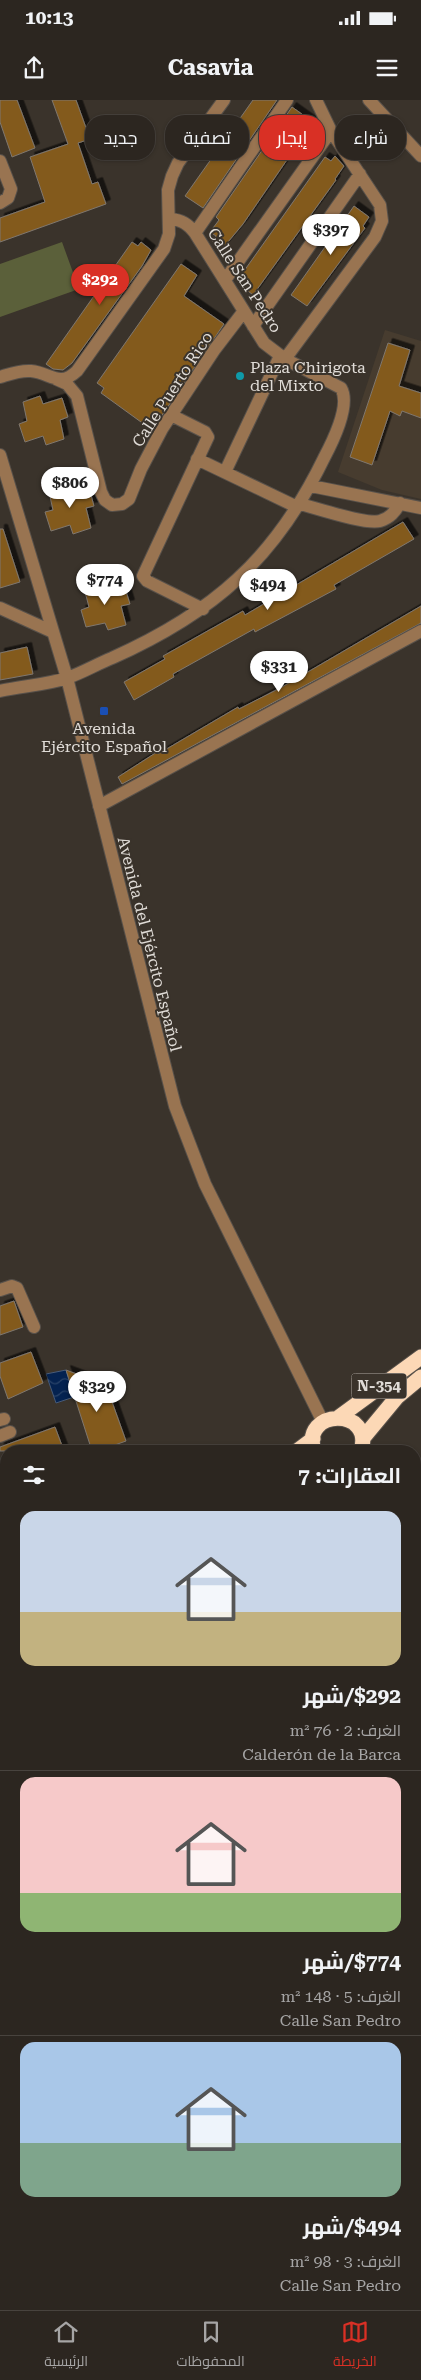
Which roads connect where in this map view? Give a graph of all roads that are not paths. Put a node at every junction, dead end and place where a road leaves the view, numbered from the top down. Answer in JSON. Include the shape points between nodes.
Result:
{"nodes":[{"id":1,"x":224,"y":100,"type":"edge"},
{"id":2,"x":287,"y":100,"type":"edge"},
{"id":3,"x":316,"y":100,"type":"edge"},
{"id":4,"x":369,"y":100,"type":"edge"},
{"id":5,"x":331,"y":131,"type":"junction"},
{"id":6,"x":421,"y":156,"type":"edge"},
{"id":7,"x":0,"y":162,"type":"edge"},
{"id":8,"x":360,"y":174,"type":"junction"},
{"id":9,"x":0,"y":203,"type":"edge"},
{"id":10,"x":170,"y":219,"type":"junction"},
{"id":11,"x":195,"y":233,"type":"junction"},
{"id":12,"x":225,"y":280,"type":"junction"},
{"id":13,"x":244,"y":311,"type":"junction"},
{"id":14,"x":253,"y":326,"type":"junction"},
{"id":15,"x":282,"y":357,"type":"junction"},
{"id":16,"x":0,"y":377,"type":"edge"},
{"id":17,"x":52,"y":377,"type":"junction"},
{"id":18,"x":171,"y":415,"type":"junction"},
{"id":19,"x":0,"y":455,"type":"edge"},
{"id":20,"x":197,"y":459,"type":"junction"},
{"id":21,"x":225,"y":472,"type":"junction"},
{"id":22,"x":311,"y":486,"type":"junction"},
{"id":23,"x":400,"y":504,"type":"junction"},
{"id":24,"x":298,"y":506,"type":"junction"},
{"id":25,"x":421,"y":508,"type":"edge"},
{"id":26,"x":0,"y":608,"type":"edge"},
{"id":27,"x":203,"y":609,"type":"junction"},
{"id":28,"x":421,"y":631,"type":"edge"},
{"id":29,"x":53,"y":632,"type":"junction"},
{"id":30,"x":66,"y":678,"type":"junction"},
{"id":31,"x":0,"y":691,"type":"edge"},
{"id":32,"x":99,"y":806,"type":"junction"},
{"id":33,"x":0,"y":1290,"type":"edge"},
{"id":34,"x":34,"y":1327,"type":"dead end"},
{"id":35,"x":421,"y":1357,"type":"edge"},
{"id":36,"x":421,"y":1377,"type":"edge"},
{"id":37,"x":339,"y":1418,"type":"junction"},
{"id":38,"x":323,"y":1422,"type":"junction"},
{"id":39,"x":314,"y":1445,"type":"edge"},
{"id":40,"x":362,"y":1445,"type":"edge"}],
"edges":[{"from":1,"to":10,"type":"street","via":[[172,176],[168,205]]},
{"from":2,"to":11,"type":"street"},
{"from":3,"to":5,"type":"street"},
{"from":4,"to":6,"type":"street"},
{"from":5,"to":8,"type":"street"},
{"from":5,"to":12,"type":"street"},
{"from":7,"to":9,"type":"street","via":[[11,194]]},
{"from":8,"to":14,"type":"street"},
{"from":8,"to":15,"type":"street","via":[[380,205],[380,229]]},
{"from":10,"to":11,"type":"street","name":"Calle San Pedro","via":[[180,220]]},
{"from":10,"to":17,"type":"street","via":[[164,249],[77,371],[62,380]]},
{"from":11,"to":12,"type":"street","name":"Calle San Pedro"},
{"from":12,"to":13,"type":"street","name":"Calle San Pedro"},
{"from":13,"to":14,"type":"street","name":"Calle San Pedro"},
{"from":13,"to":18,"type":"street","name":"Calle Puerto Rico"},
{"from":14,"to":15,"type":"street","name":"Calle San Pedro","via":[[264,342]]},
{"from":15,"to":21,"type":"street"},
{"from":15,"to":22,"type":"street","name":"Calle San Pedro","via":[[334,383],[345,395],[345,404],[330,446]]},
{"from":16,"to":17,"type":"street","via":[[24,370]]},
{"from":17,"to":18,"type":"street","name":"Calle Puerto Rico","via":[[67,384],[78,396],[101,492],[104,500],[112,505],[129,499],[151,449]]},
{"from":18,"to":20,"type":"street","via":[[207,433]]},
{"from":19,"to":29,"type":"street","name":"Avenida del Ejército Español"},
{"from":20,"to":21,"type":"street"},
{"from":20,"to":27,"type":"street","via":[[142,576]]},
{"from":21,"to":24,"type":"street"},
{"from":22,"to":23,"type":"street"},
{"from":22,"to":24,"type":"street","name":"Calle San Pedro"},
{"from":23,"to":24,"type":"street","via":[[388,518],[370,522]]},
{"from":23,"to":25,"type":"street"},
{"from":24,"to":27,"type":"street","name":"Calle San Pedro","via":[[256,562]]},
{"from":26,"to":29,"type":"street"},
{"from":27,"to":30,"type":"street","name":"Calle San Pedro","via":[[143,644]]},
{"from":28,"to":32,"type":"street"},
{"from":29,"to":30,"type":"street","name":"Avenida del Ejército Español"},
{"from":30,"to":31,"type":"street","name":"Calle San Pedro"},
{"from":30,"to":32,"type":"street","name":"Avenida del Ejército Español"},
{"from":32,"to":38,"type":"street","name":"Avenida del Ejército Español","via":[[164,1066],[186,1138],[205,1184]]},
{"from":33,"to":34,"type":"street","via":[[12,1286],[17,1288]]},
{"from":35,"to":37,"type":"highway","number":"N-354"},
{"from":36,"to":40,"type":"highway","number":"N-354","via":[[397,1397]]},
{"from":37,"to":38,"type":"highway","number":"N-354"},
{"from":37,"to":40,"type":"highway","number":"N-354","via":[[355,1424]]},
{"from":38,"to":39,"type":"highway"}]}
